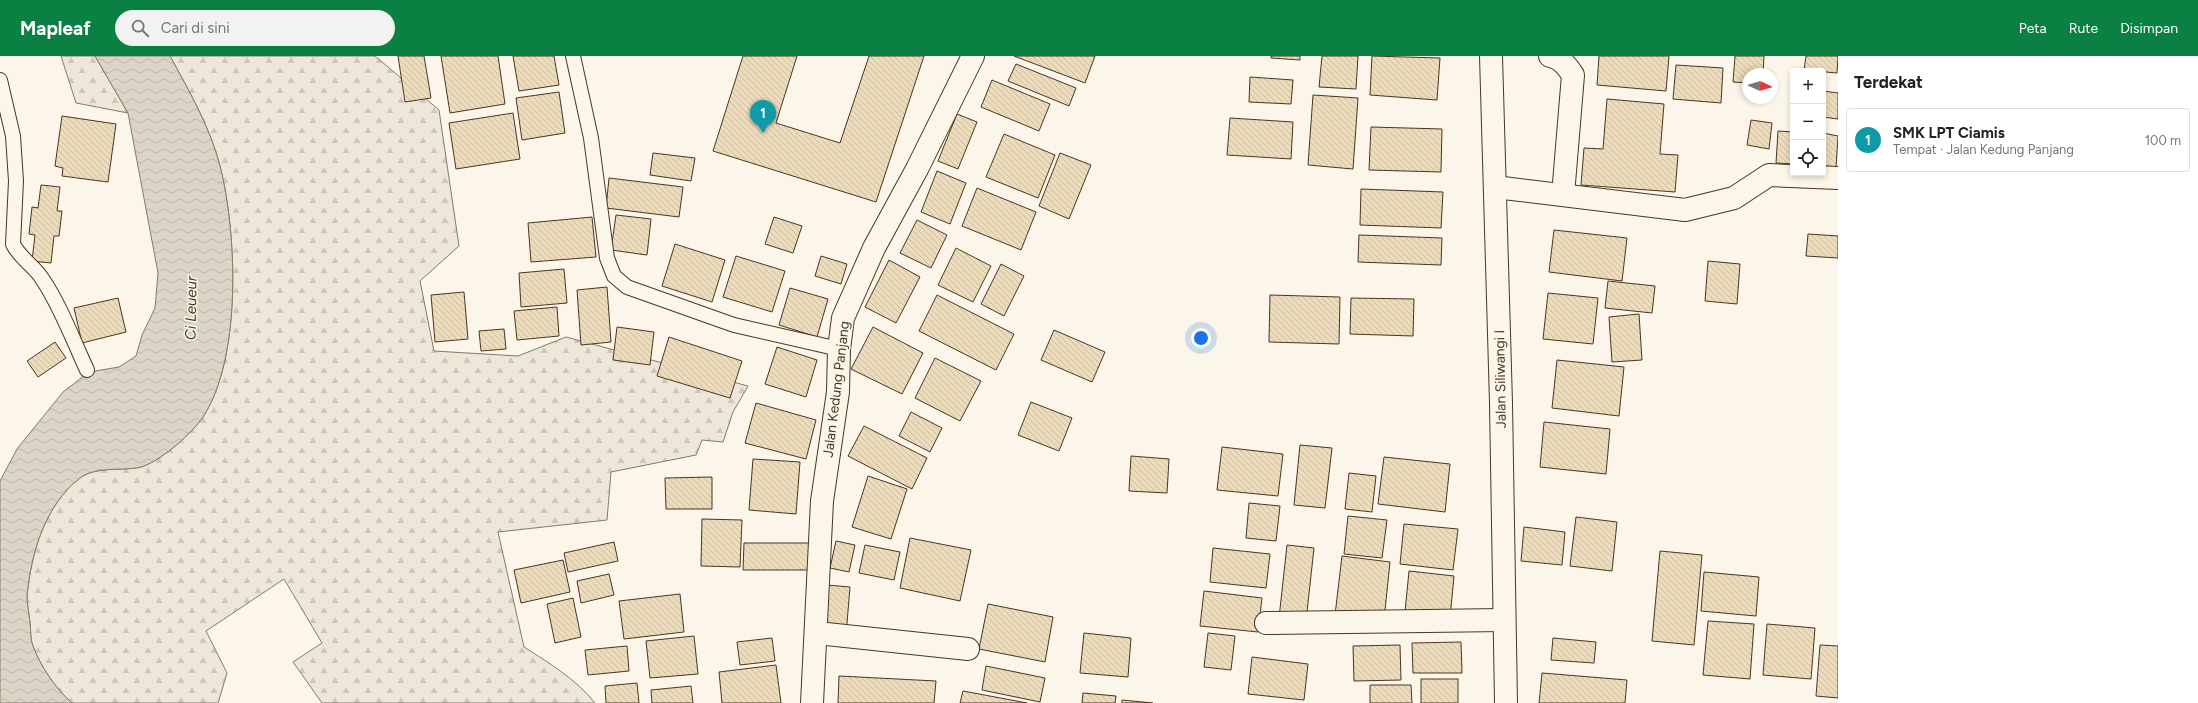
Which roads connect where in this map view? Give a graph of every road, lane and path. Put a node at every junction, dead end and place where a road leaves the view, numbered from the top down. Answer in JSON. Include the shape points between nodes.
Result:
{"nodes":[{"id":1,"x":573,"y":56,"type":"edge"},
{"id":2,"x":973,"y":56,"type":"edge"},
{"id":3,"x":1491,"y":56,"type":"edge"},
{"id":4,"x":1550,"y":56,"type":"edge"},
{"id":5,"x":0,"y":80,"type":"edge"},
{"id":6,"x":1838,"y":178,"type":"edge"},
{"id":7,"x":1495,"y":187,"type":"junction"},
{"id":8,"x":1563,"y":195,"type":"junction"},
{"id":9,"x":839,"y":349,"type":"junction"},
{"id":10,"x":87,"y":370,"type":"dead end"},
{"id":11,"x":1504,"y":620,"type":"junction"},
{"id":12,"x":1266,"y":623,"type":"dead end"},
{"id":13,"x":817,"y":633,"type":"junction"},
{"id":14,"x":968,"y":649,"type":"dead end"},
{"id":15,"x":812,"y":703,"type":"edge"},
{"id":16,"x":1506,"y":703,"type":"edge"}],
"edges":[{"from":1,"to":9,"type":"lane","via":[[591,138],[607,258],[614,276],[627,287],[734,325]]},
{"from":2,"to":9,"type":"street","name":"Jalan Kedung Panjang","via":[[917,169],[874,248],[843,318]]},
{"from":3,"to":7,"type":"street","name":"Jalan Siliwangi I"},
{"from":4,"to":8,"type":"street","via":[[1566,65],[1573,75]]},
{"from":5,"to":10,"type":"lane","via":[[13,136],[16,181],[13,244],[17,252],[39,273],[50,290]]},
{"from":6,"to":8,"type":"street","via":[[1769,175],[1734,198],[1685,210]]},
{"from":7,"to":8,"type":"street"},
{"from":7,"to":11,"type":"street","name":"Jalan Siliwangi I"},
{"from":9,"to":13,"type":"street","name":"Jalan Kedung Panjang","via":[[838,392],[822,501],[817,573]]},
{"from":11,"to":12,"type":"street"},
{"from":11,"to":16,"type":"street","name":"Jalan Siliwangi I"},
{"from":13,"to":14,"type":"street"},
{"from":13,"to":15,"type":"street","name":"Jalan Kedung Panjang"}]}
